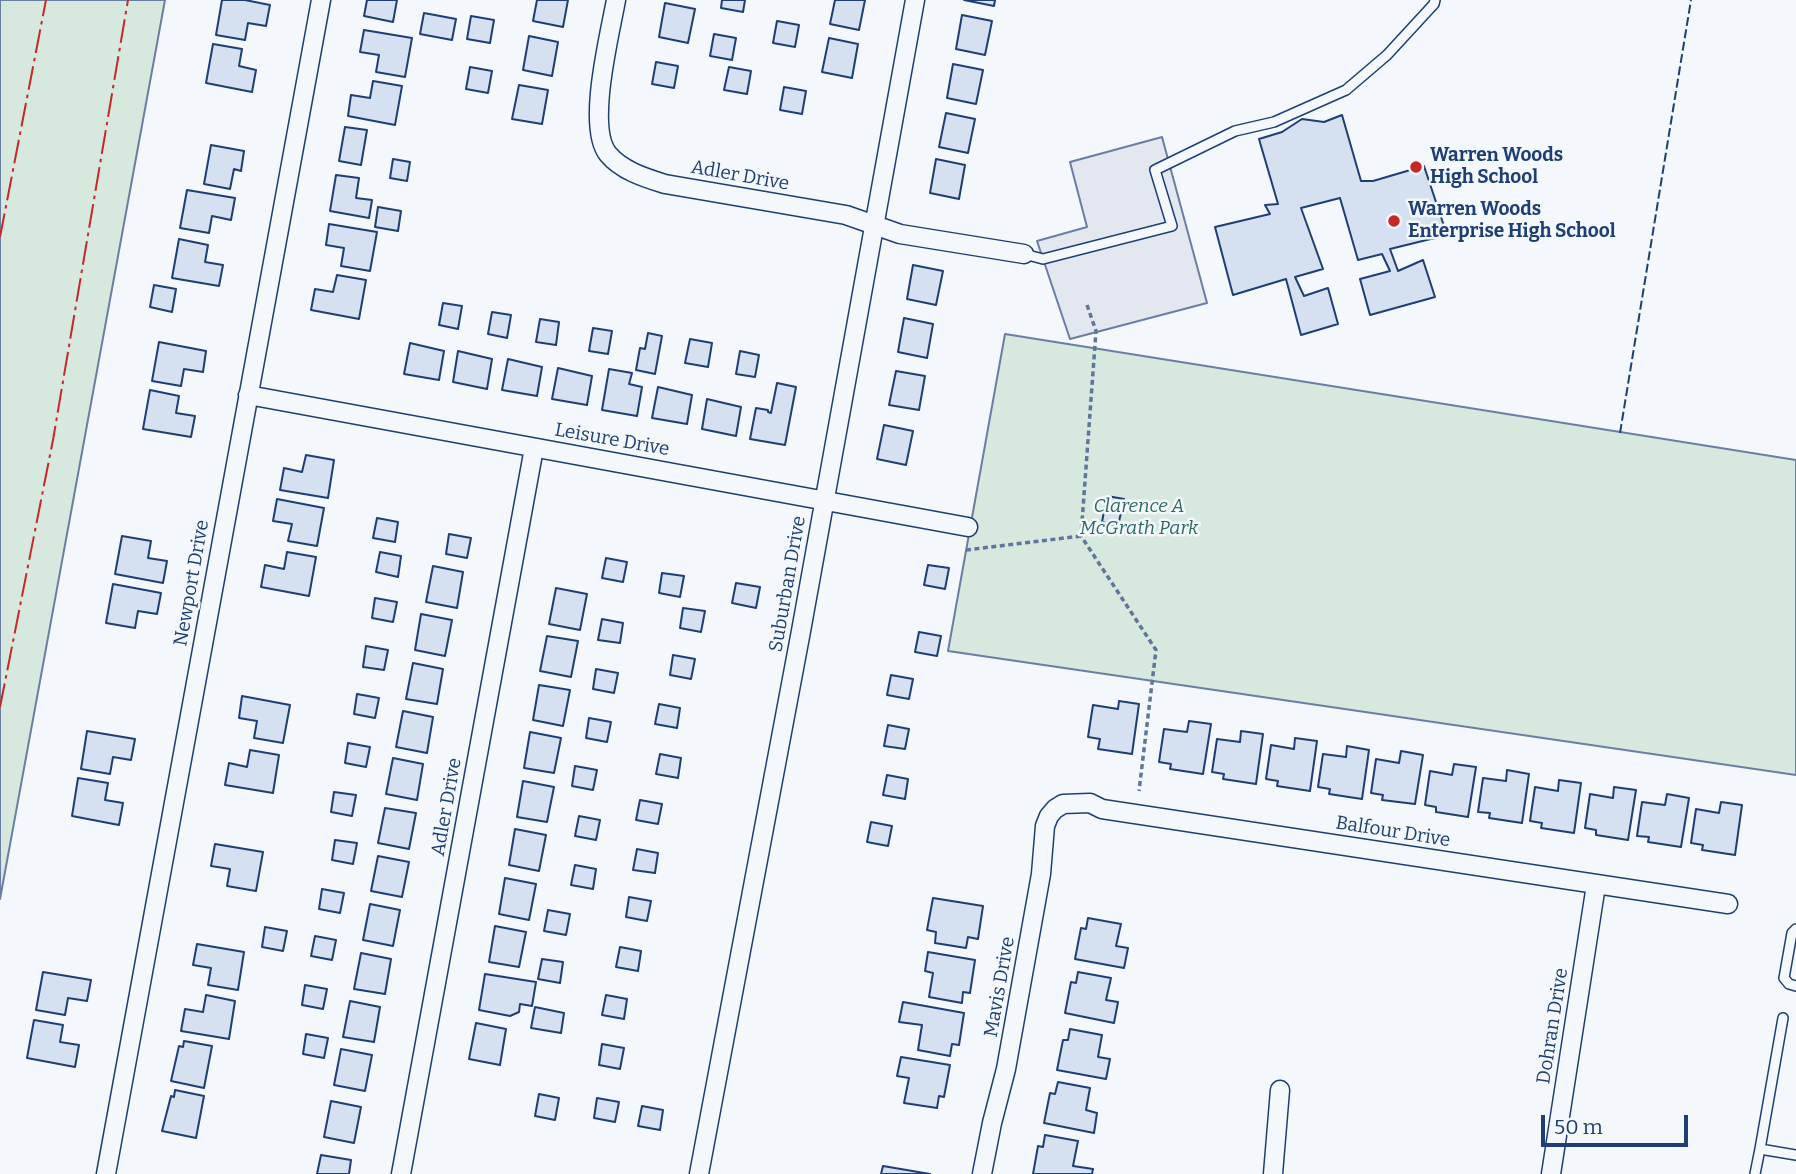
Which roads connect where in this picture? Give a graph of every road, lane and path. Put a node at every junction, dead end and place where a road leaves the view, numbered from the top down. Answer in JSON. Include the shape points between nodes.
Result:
{"nodes":[{"id":1,"x":321,"y":0,"type":"edge"},
{"id":2,"x":616,"y":0,"type":"edge"},
{"id":3,"x":915,"y":0,"type":"edge"},
{"id":4,"x":1435,"y":0,"type":"edge"},
{"id":5,"x":873,"y":225,"type":"junction"},
{"id":6,"x":1024,"y":254,"type":"joint"},
{"id":7,"x":1087,"y":305,"type":"dead end"},
{"id":8,"x":248,"y":395,"type":"junction"},
{"id":9,"x":534,"y":448,"type":"junction"},
{"id":10,"x":824,"y":501,"type":"junction"},
{"id":11,"x":968,"y":527,"type":"dead end"},
{"id":12,"x":1081,"y":536,"type":"junction"},
{"id":13,"x":966,"y":550,"type":"dead end"},
{"id":14,"x":1139,"y":791,"type":"dead end"},
{"id":15,"x":1055,"y":809,"type":"joint"},
{"id":16,"x":1596,"y":885,"type":"junction"},
{"id":17,"x":1728,"y":904,"type":"dead end"},
{"id":18,"x":1796,"y":929,"type":"edge"},
{"id":19,"x":1796,"y":986,"type":"edge"},
{"id":20,"x":1783,"y":1018,"type":"dead end"},
{"id":21,"x":1280,"y":1090,"type":"dead end"},
{"id":22,"x":1760,"y":1149,"type":"junction"},
{"id":23,"x":1796,"y":1155,"type":"edge"},
{"id":24,"x":106,"y":1174,"type":"edge"},
{"id":25,"x":401,"y":1174,"type":"edge"},
{"id":26,"x":699,"y":1174,"type":"edge"},
{"id":27,"x":982,"y":1174,"type":"edge"},
{"id":28,"x":1273,"y":1174,"type":"edge"},
{"id":29,"x":1550,"y":1174,"type":"edge"},
{"id":30,"x":1755,"y":1174,"type":"edge"}],
"edges":[{"from":1,"to":8,"type":"street","name":"Newport Drive"},
{"from":2,"to":5,"type":"street","name":"Adler Drive","via":[[599,94],[607,153],[622,166],[665,184],[846,215]]},
{"from":3,"to":5,"type":"street","name":"Suburban Drive"},
{"from":4,"to":6,"type":"lane","via":[[1387,55],[1346,90],[1273,122],[1235,131],[1155,170],[1172,226],[1043,259]]},
{"from":5,"to":6,"type":"street","name":"Adler Drive","via":[[900,234]]},
{"from":5,"to":10,"type":"street","name":"Suburban Drive"},
{"from":7,"to":12,"type":"path","via":[[1096,331]]},
{"from":8,"to":9,"type":"street","name":"Leisure Drive"},
{"from":8,"to":24,"type":"street","name":"Newport Drive"},
{"from":9,"to":10,"type":"street","name":"Leisure Drive"},
{"from":9,"to":25,"type":"street","name":"Adler Drive"},
{"from":10,"to":11,"type":"street","name":"Leisure Drive"},
{"from":10,"to":26,"type":"street","name":"Suburban Drive"},
{"from":12,"to":13,"type":"path"},
{"from":12,"to":14,"type":"path","via":[[1156,650]]},
{"from":15,"to":16,"type":"street","name":"Balfour Drive","via":[[1063,804],[1090,803],[1102,809]]},
{"from":15,"to":27,"type":"street","name":"Mavis Drive","via":[[1045,827],[1011,1043]]},
{"from":16,"to":17,"type":"street","name":"Balfour Drive"},
{"from":16,"to":29,"type":"street","name":"Dohran Drive"},
{"from":18,"to":19,"type":"lane","via":[[1784,978]]},
{"from":20,"to":22,"type":"lane"},
{"from":21,"to":28,"type":"street"},
{"from":22,"to":23,"type":"lane"},
{"from":22,"to":30,"type":"lane"}]}
